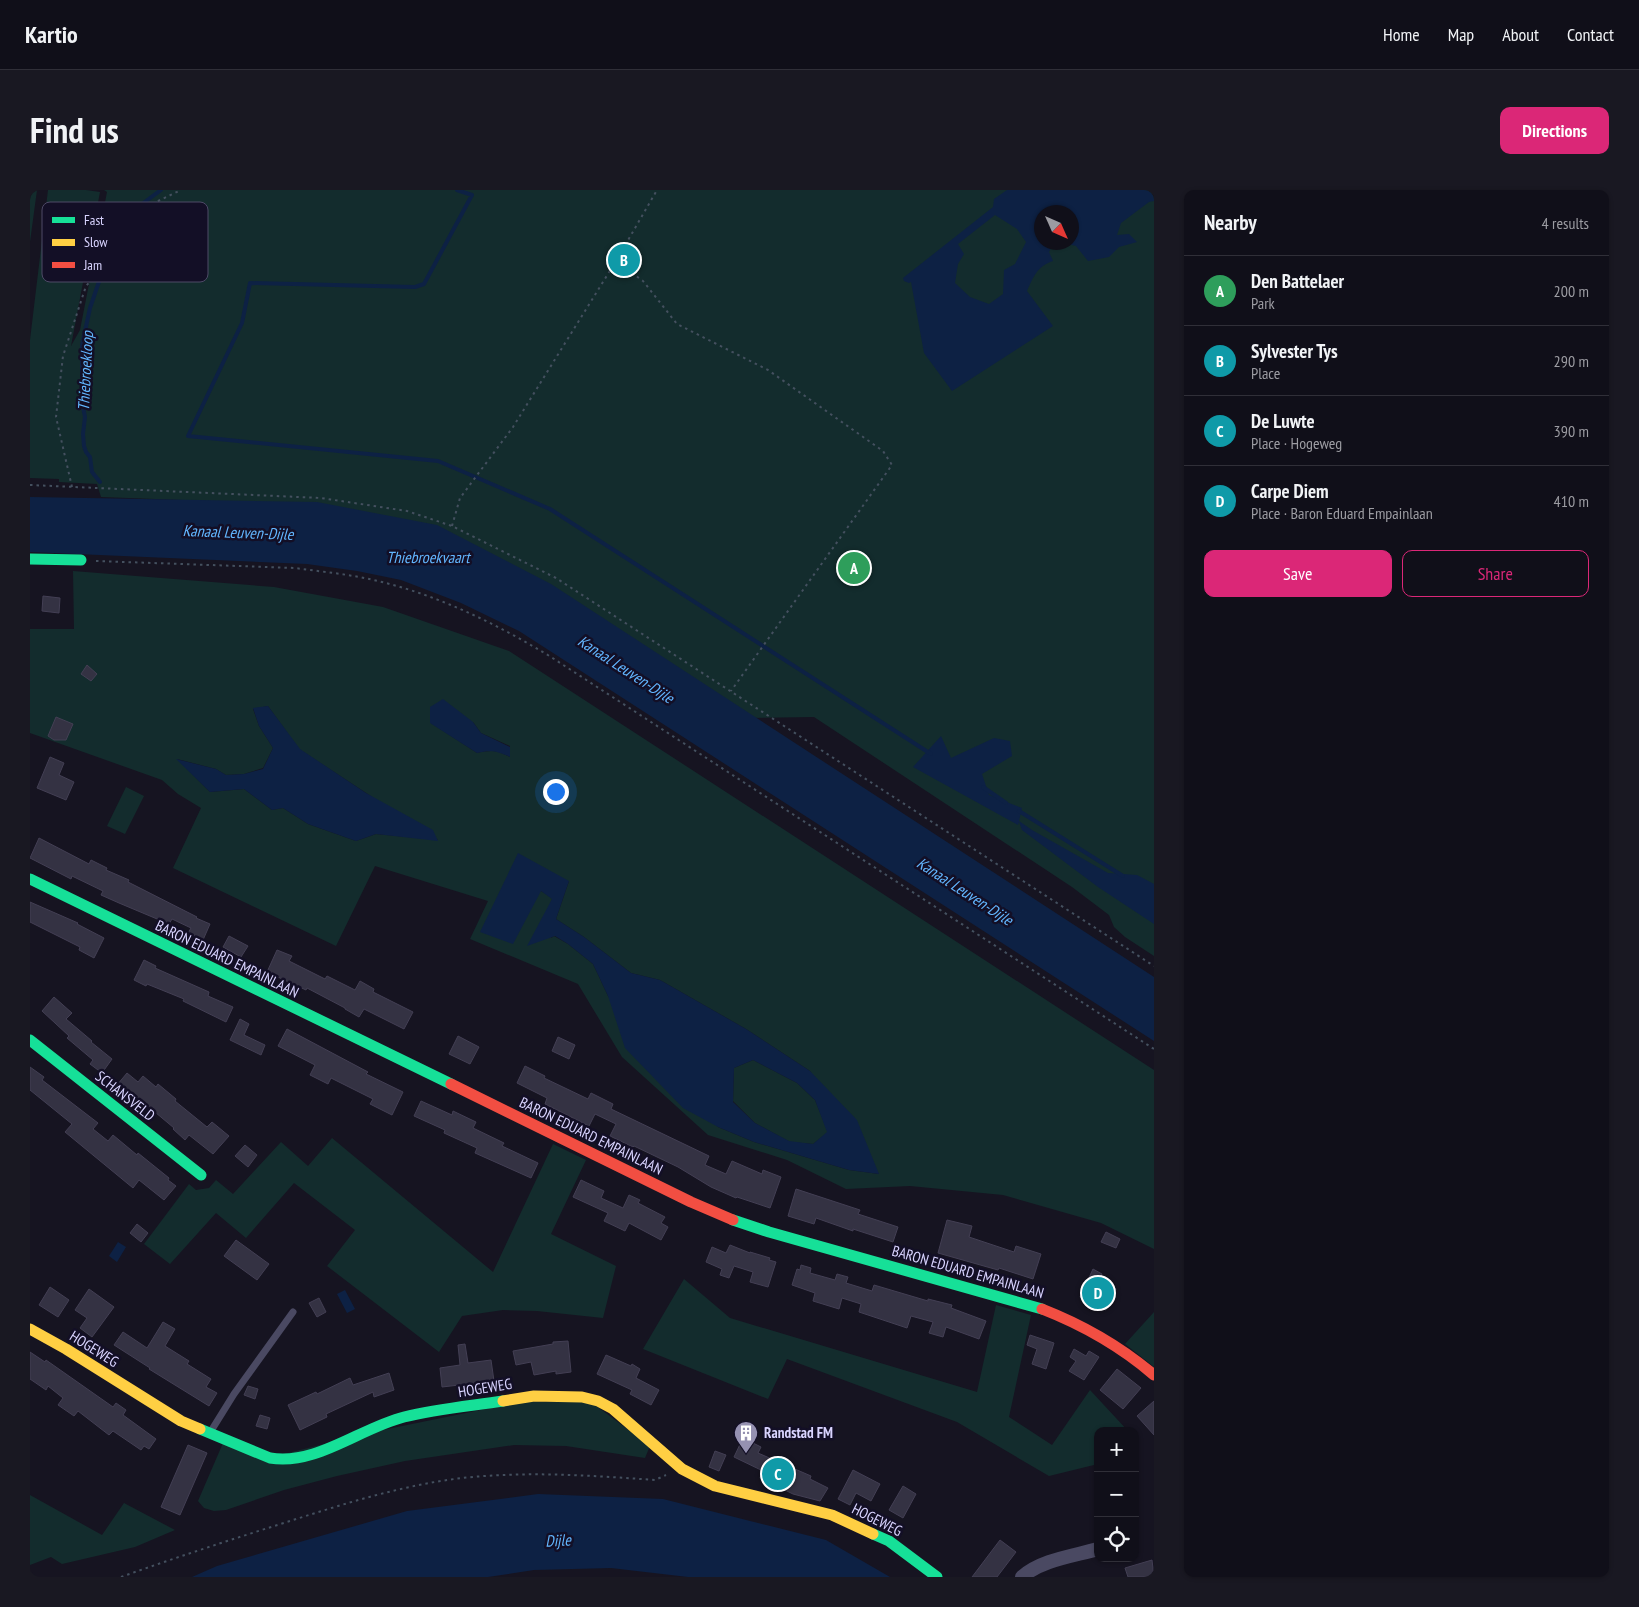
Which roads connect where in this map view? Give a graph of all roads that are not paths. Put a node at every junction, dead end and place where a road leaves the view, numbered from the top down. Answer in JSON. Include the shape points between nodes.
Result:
{"nodes":[{"id":1,"x":30,"y":559,"type":"edge"},
{"id":2,"x":81,"y":560,"type":"road end"},
{"id":3,"x":30,"y":879,"type":"edge"},
{"id":4,"x":30,"y":1040,"type":"edge"},
{"id":5,"x":201,"y":1175,"type":"dead end"},
{"id":6,"x":293,"y":1312,"type":"dead end"},
{"id":7,"x":30,"y":1329,"type":"edge"},
{"id":8,"x":1154,"y":1375,"type":"edge"},
{"id":9,"x":210,"y":1434,"type":"junction"},
{"id":10,"x":1094,"y":1550,"type":"edge"},
{"id":11,"x":937,"y":1577,"type":"edge"},
{"id":12,"x":1022,"y":1577,"type":"edge"}],
"edges":[{"from":1,"to":2,"type":"street"},
{"from":3,"to":8,"type":"street","name":"BARON EDUARD EMPAINLAAN","via":[[691,1202],[769,1232],[1056,1313],[1106,1338]]},
{"from":4,"to":5,"type":"street","name":"SCHANSVELD"},
{"from":6,"to":9,"type":"lane","via":[[234,1394]]},
{"from":7,"to":9,"type":"street","name":"HOGEWEG","via":[[181,1421]]},
{"from":9,"to":11,"type":"street","name":"HOGEWEG","via":[[270,1458],[292,1459],[314,1454],[404,1417],[534,1396],[582,1397],[613,1409],[682,1469],[724,1488],[832,1515],[888,1541]]},
{"from":10,"to":12,"type":"street","via":[[1040,1565]]}]}
